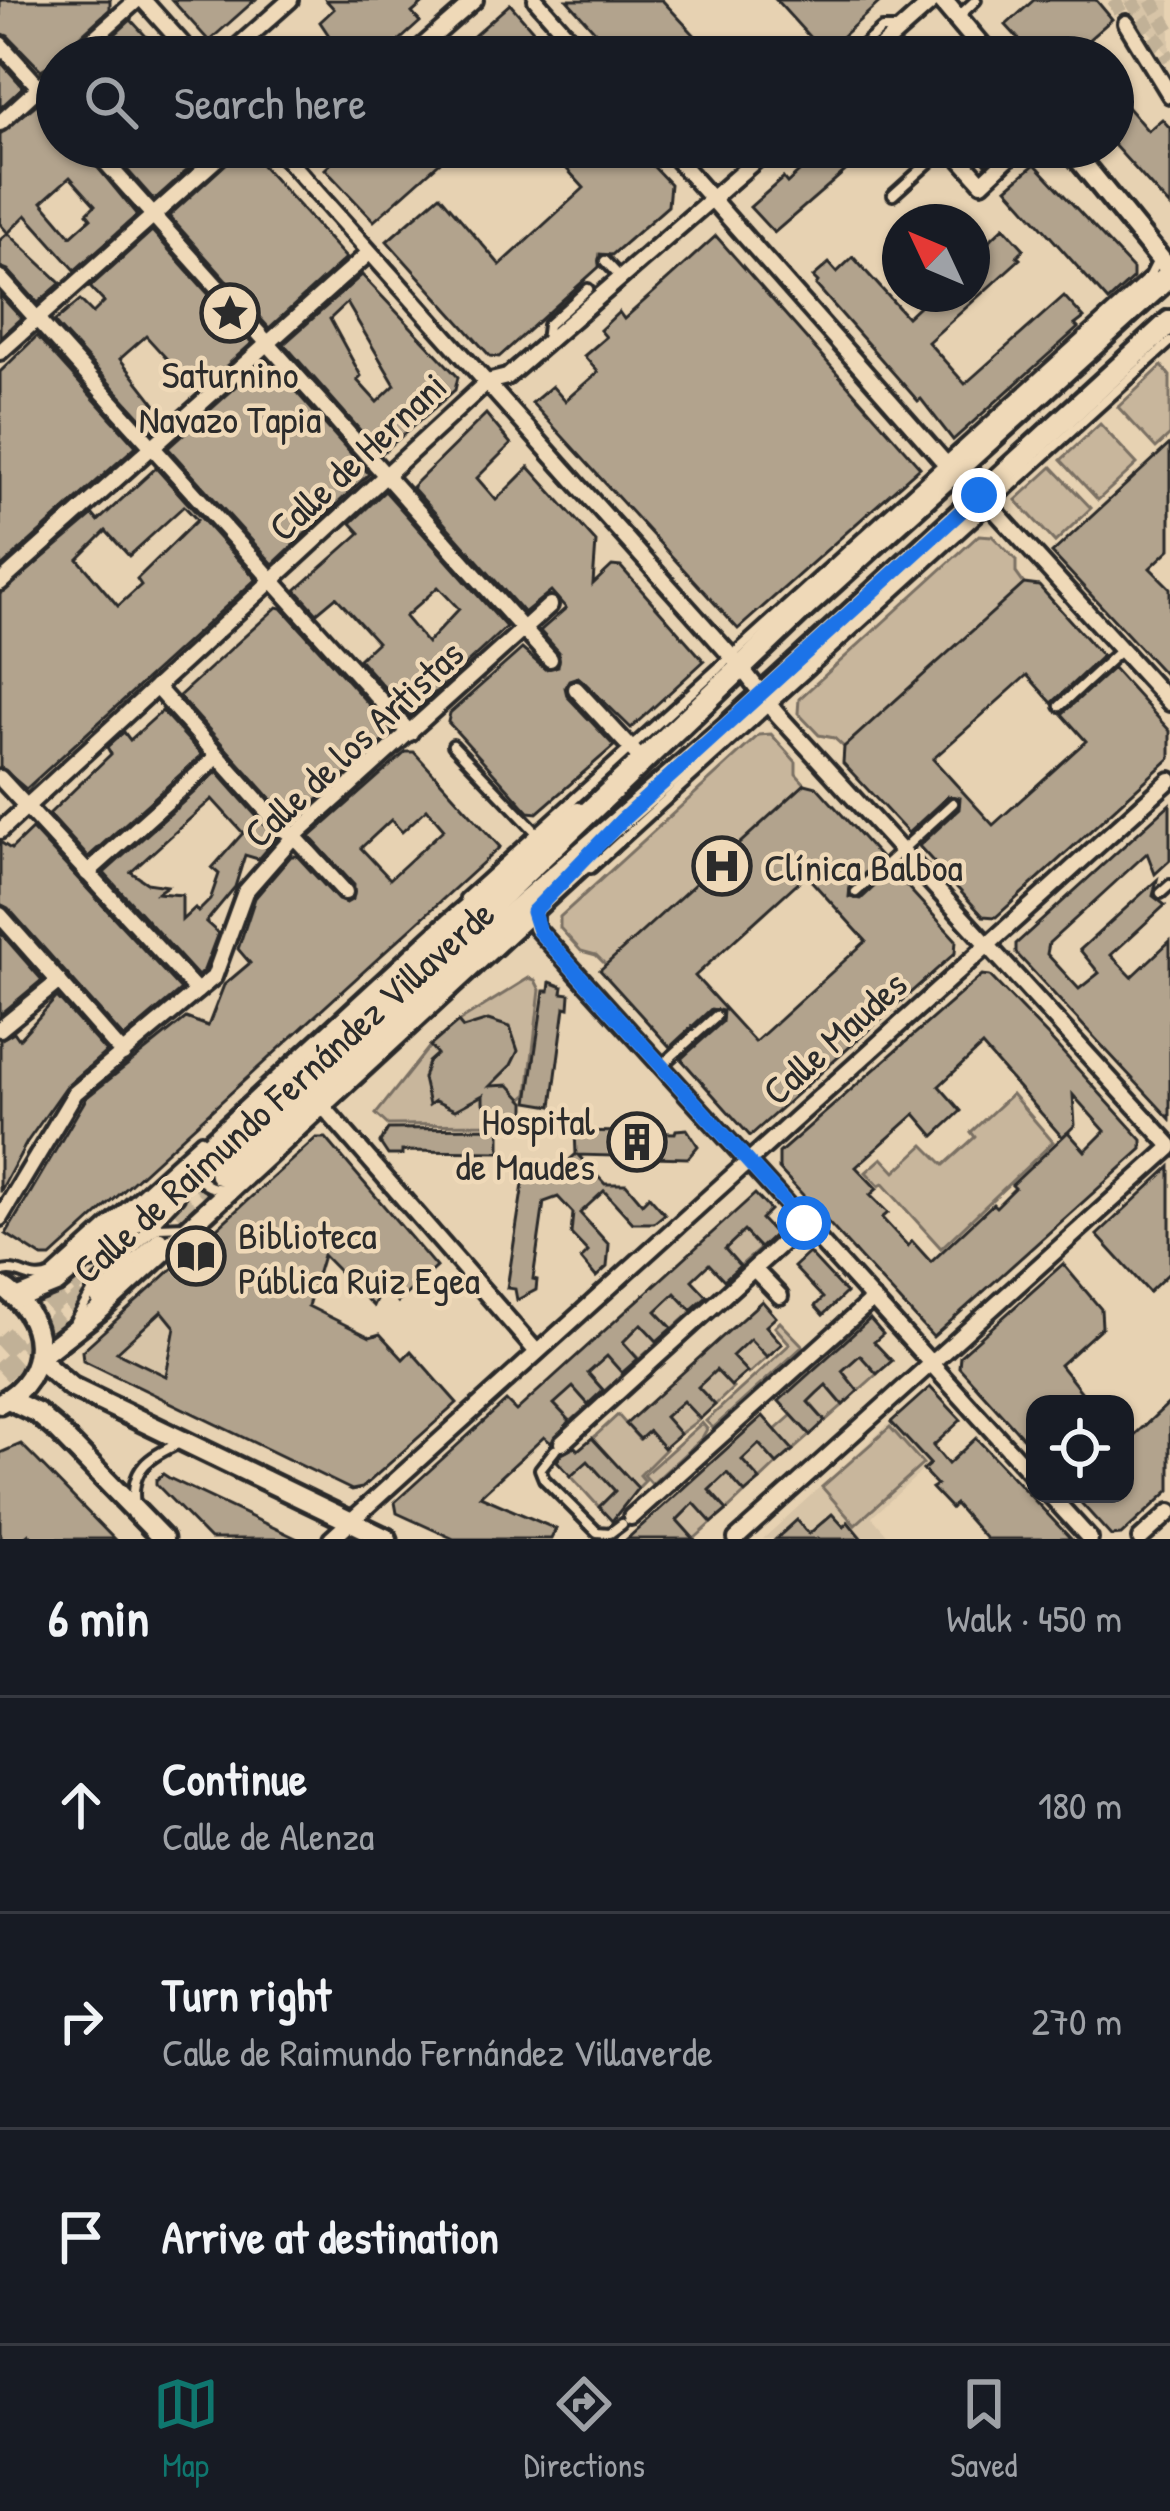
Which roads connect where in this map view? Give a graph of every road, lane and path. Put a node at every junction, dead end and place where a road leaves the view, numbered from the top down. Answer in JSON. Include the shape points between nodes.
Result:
{"nodes":[{"id":1,"x":140,"y":0,"type":"edge"},
{"id":2,"x":290,"y":0,"type":"edge"},
{"id":3,"x":475,"y":0,"type":"edge"},
{"id":4,"x":536,"y":0,"type":"edge"},
{"id":5,"x":976,"y":0,"type":"edge"},
{"id":6,"x":947,"y":5,"type":"edge"},
{"id":7,"x":1126,"y":23,"type":"tunnel mouth"},
{"id":8,"x":901,"y":29,"type":"junction"},
{"id":9,"x":98,"y":36,"type":"edge"},
{"id":10,"x":174,"y":36,"type":"edge"},
{"id":11,"x":250,"y":36,"type":"edge"},
{"id":12,"x":434,"y":36,"type":"edge"},
{"id":13,"x":568,"y":36,"type":"edge"},
{"id":14,"x":875,"y":36,"type":"edge"},
{"id":15,"x":894,"y":36,"type":"edge"},
{"id":16,"x":973,"y":36,"type":"edge"},
{"id":17,"x":1134,"y":36,"type":"edge"},
{"id":18,"x":1134,"y":36,"type":"tunnel mouth"},
{"id":19,"x":0,"y":44,"type":"edge"},
{"id":20,"x":36,"y":84,"type":"edge"},
{"id":21,"x":36,"y":90,"type":"edge"},
{"id":22,"x":1170,"y":95,"type":"edge"},
{"id":23,"x":0,"y":123,"type":"edge"},
{"id":24,"x":110,"y":168,"type":"edge"},
{"id":25,"x":207,"y":168,"type":"edge"},
{"id":26,"x":295,"y":168,"type":"edge"},
{"id":27,"x":684,"y":168,"type":"edge"},
{"id":28,"x":748,"y":168,"type":"edge"},
{"id":29,"x":924,"y":168,"type":"edge"},
{"id":30,"x":968,"y":168,"type":"edge"},
{"id":31,"x":998,"y":168,"type":"edge"},
{"id":32,"x":1087,"y":168,"type":"edge"},
{"id":33,"x":893,"y":195,"type":"dead end"},
{"id":34,"x":713,"y":200,"type":"junction"},
{"id":35,"x":153,"y":217,"type":"junction"},
{"id":36,"x":369,"y":253,"type":"junction"},
{"id":37,"x":1163,"y":259,"type":"edge"},
{"id":38,"x":605,"y":261,"type":"dead end"},
{"id":39,"x":0,"y":278,"type":"edge"},
{"id":40,"x":622,"y":279,"type":"junction"},
{"id":41,"x":589,"y":289,"type":"dead end"},
{"id":42,"x":38,"y":320,"type":"junction"},
{"id":43,"x":1170,"y":322,"type":"edge"},
{"id":44,"x":1170,"y":342,"type":"edge"},
{"id":45,"x":267,"y":343,"type":"junction"},
{"id":46,"x":547,"y":343,"type":"junction"},
{"id":47,"x":0,"y":352,"type":"edge"},
{"id":48,"x":487,"y":382,"type":"junction"},
{"id":49,"x":151,"y":448,"type":"junction"},
{"id":50,"x":949,"y":467,"type":"junction"},
{"id":51,"x":386,"y":473,"type":"junction"},
{"id":52,"x":984,"y":500,"type":"junction"},
{"id":53,"x":270,"y":581,"type":"junction"},
{"id":54,"x":0,"y":583,"type":"edge"},
{"id":55,"x":550,"y":605,"type":"dead end"},
{"id":56,"x":525,"y":628,"type":"junction"},
{"id":57,"x":1121,"y":650,"type":"junction"},
{"id":58,"x":550,"y":659,"type":"dead end"},
{"id":59,"x":735,"y":661,"type":"junction"},
{"id":60,"x":156,"y":687,"type":"junction"},
{"id":61,"x":576,"y":688,"type":"dead end"},
{"id":62,"x":767,"y":699,"type":"junction"},
{"id":63,"x":1170,"y":704,"type":"edge"},
{"id":64,"x":1060,"y":706,"type":"dead end"},
{"id":65,"x":410,"y":733,"type":"junction"},
{"id":66,"x":453,"y":745,"type":"dead end"},
{"id":67,"x":636,"y":753,"type":"junction"},
{"id":68,"x":217,"y":757,"type":"junction"},
{"id":69,"x":0,"y":778,"type":"edge"},
{"id":70,"x":1170,"y":780,"type":"edge"},
{"id":71,"x":602,"y":796,"type":"junction"},
{"id":72,"x":952,"y":803,"type":"dead end"},
{"id":73,"x":25,"y":806,"type":"junction"},
{"id":74,"x":622,"y":820,"type":"junction"},
{"id":75,"x":0,"y":831,"type":"edge"},
{"id":76,"x":294,"y":836,"type":"junction"},
{"id":77,"x":539,"y":836,"type":"junction"},
{"id":78,"x":901,"y":851,"type":"junction"},
{"id":79,"x":87,"y":873,"type":"junction"},
{"id":80,"x":1170,"y":885,"type":"edge"},
{"id":81,"x":345,"y":892,"type":"dead end"},
{"id":82,"x":856,"y":892,"type":"dead end"},
{"id":83,"x":1161,"y":893,"type":"dead end"},
{"id":84,"x":0,"y":914,"type":"edge"},
{"id":85,"x":533,"y":916,"type":"junction"},
{"id":86,"x":987,"y":944,"type":"junction"},
{"id":87,"x":58,"y":981,"type":"junction"},
{"id":88,"x":197,"y":992,"type":"junction"},
{"id":89,"x":716,"y":1016,"type":"dead end"},
{"id":90,"x":0,"y":1030,"type":"edge"},
{"id":91,"x":123,"y":1054,"type":"junction"},
{"id":92,"x":661,"y":1066,"type":"junction"},
{"id":93,"x":324,"y":1106,"type":"junction"},
{"id":94,"x":1170,"y":1146,"type":"edge"},
{"id":95,"x":746,"y":1160,"type":"junction"},
{"id":96,"x":217,"y":1166,"type":"junction"},
{"id":97,"x":177,"y":1182,"type":"junction"},
{"id":98,"x":0,"y":1218,"type":"edge"},
{"id":99,"x":197,"y":1222,"type":"junction"},
{"id":100,"x":804,"y":1223,"type":"junction"},
{"id":101,"x":160,"y":1239,"type":"dead end"},
{"id":102,"x":103,"y":1255,"type":"tunnel mouth"},
{"id":103,"x":754,"y":1269,"type":"junction"},
{"id":104,"x":0,"y":1273,"type":"edge"},
{"id":105,"x":0,"y":1286,"type":"edge"},
{"id":106,"x":20,"y":1298,"type":"junction"},
{"id":107,"x":98,"y":1298,"type":"dead end"},
{"id":108,"x":873,"y":1299,"type":"junction"},
{"id":109,"x":785,"y":1302,"type":"dead end"},
{"id":110,"x":536,"y":1351,"type":"junction"},
{"id":111,"x":38,"y":1358,"type":"junction"},
{"id":112,"x":930,"y":1362,"type":"junction"},
{"id":113,"x":4,"y":1401,"type":"edge"},
{"id":114,"x":181,"y":1442,"type":"junction"},
{"id":115,"x":558,"y":1446,"type":"joint"},
{"id":116,"x":1026,"y":1468,"type":"edge"},
{"id":117,"x":1057,"y":1503,"type":"edge"},
{"id":118,"x":136,"y":1512,"type":"junction"},
{"id":119,"x":1170,"y":1512,"type":"edge"},
{"id":120,"x":626,"y":1521,"type":"joint"},
{"id":121,"x":350,"y":1522,"type":"junction"},
{"id":122,"x":163,"y":1539,"type":"edge"},
{"id":123,"x":332,"y":1539,"type":"edge"},
{"id":124,"x":387,"y":1539,"type":"edge"},
{"id":125,"x":736,"y":1539,"type":"edge"},
{"id":126,"x":1090,"y":1539,"type":"edge"},
{"id":127,"x":1140,"y":1539,"type":"edge"}],
"edges":[{"from":1,"to":9,"type":"street"},
{"from":1,"to":10,"type":"street"},
{"from":2,"to":11,"type":"street"},
{"from":3,"to":12,"type":"street"},
{"from":4,"to":13,"type":"street"},
{"from":5,"to":6,"type":"lane"},
{"from":6,"to":8,"type":"street"},
{"from":6,"to":16,"type":"street"},
{"from":7,"to":17,"type":"street"},
{"from":8,"to":14,"type":"lane","via":[[887,26]]},
{"from":8,"to":15,"type":"street"},
{"from":18,"to":22,"type":"street"},
{"from":19,"to":20,"type":"street"},
{"from":21,"to":23,"type":"street"},
{"from":24,"to":35,"type":"street"},
{"from":25,"to":35,"type":"street"},
{"from":26,"to":36,"type":"street"},
{"from":27,"to":34,"type":"street"},
{"from":28,"to":34,"type":"street","name":"Calle de Hernani"},
{"from":29,"to":33,"type":"lane"},
{"from":30,"to":31,"type":"street","via":[[982,183]]},
{"from":32,"to":37,"type":"street"},
{"from":34,"to":40,"type":"street","name":"Calle de Hernani"},
{"from":34,"to":50,"type":"street"},
{"from":35,"to":42,"type":"street"},
{"from":35,"to":45,"type":"street"},
{"from":36,"to":45,"type":"street"},
{"from":36,"to":48,"type":"street"},
{"from":37,"to":50,"type":"main road","name":"Calle de Raimundo Fernández Villaverde"},
{"from":38,"to":40,"type":"lane"},
{"from":39,"to":42,"type":"street"},
{"from":40,"to":46,"type":"street","name":"Calle de Hernani"},
{"from":41,"to":46,"type":"lane","via":[[548,325]]},
{"from":42,"to":47,"type":"street"},
{"from":42,"to":49,"type":"street"},
{"from":43,"to":52,"type":"main road","name":"Calle de Raimundo Fernández Villaverde"},
{"from":44,"to":52,"type":"lane"},
{"from":45,"to":49,"type":"street"},
{"from":45,"to":51,"type":"street"},
{"from":46,"to":48,"type":"street","name":"Calle de Hernani","via":[[507,377]]},
{"from":48,"to":51,"type":"street","name":"Calle de Hernani"},
{"from":48,"to":59,"type":"street"},
{"from":49,"to":53,"type":"street"},
{"from":49,"to":54,"type":"street"},
{"from":50,"to":52,"type":"street"},
{"from":50,"to":59,"type":"main road","name":"Calle de Raimundo Fernández Villaverde"},
{"from":51,"to":53,"type":"street","name":"Calle de Hernani"},
{"from":51,"to":56,"type":"street"},
{"from":52,"to":57,"type":"street","via":[[1105,623]]},
{"from":52,"to":62,"type":"main road","name":"Calle de Raimundo Fernández Villaverde"},
{"from":53,"to":60,"type":"street","name":"Calle de Hernani"},
{"from":53,"to":65,"type":"street"},
{"from":55,"to":56,"type":"street","name":"Calle de los Artistas"},
{"from":56,"to":58,"type":"street"},
{"from":56,"to":65,"type":"street","name":"Calle de los Artistas"},
{"from":57,"to":63,"type":"street"},
{"from":57,"to":64,"type":"lane"},
{"from":59,"to":62,"type":"street"},
{"from":59,"to":67,"type":"main road","name":"Calle de Raimundo Fernández Villaverde"},
{"from":60,"to":68,"type":"street"},
{"from":60,"to":73,"type":"street","name":"Calle de Hernani"},
{"from":61,"to":67,"type":"street"},
{"from":62,"to":74,"type":"main road","name":"Calle de Raimundo Fernández Villaverde"},
{"from":62,"to":78,"type":"street"},
{"from":62,"to":85,"type":"lane"},
{"from":65,"to":76,"type":"street","name":"Calle de los Artistas"},
{"from":66,"to":77,"type":"lane"},
{"from":67,"to":71,"type":"main road","name":"Calle de Raimundo Fernández Villaverde"},
{"from":67,"to":77,"type":"lane"},
{"from":68,"to":76,"type":"street"},
{"from":68,"to":79,"type":"street"},
{"from":69,"to":73,"type":"street"},
{"from":70,"to":86,"type":"street","name":"Calle Maudes"},
{"from":71,"to":77,"type":"street","name":"Calle de Raimundo Fernández Villaverde"},
{"from":71,"to":96,"type":"main road","name":"Calle de Raimundo Fernández Villaverde"},
{"from":72,"to":78,"type":"lane"},
{"from":73,"to":75,"type":"street","name":"Calle de Hernani"},
{"from":73,"to":79,"type":"street"},
{"from":74,"to":85,"type":"street","name":"Calle de Raimundo Fernández Villaverde"},
{"from":74,"to":96,"type":"main road","name":"Calle de Raimundo Fernández Villaverde"},
{"from":76,"to":81,"type":"street"},
{"from":76,"to":88,"type":"street","name":"Calle de los Artistas","via":[[245,892],[216,974]]},
{"from":77,"to":96,"type":"street","name":"Calle de Raimundo Fernández Villaverde"},
{"from":77,"to":104,"type":"lane","via":[[62,1267],[40,1280]]},
{"from":78,"to":82,"type":"lane"},
{"from":78,"to":86,"type":"street"},
{"from":79,"to":88,"type":"street"},
{"from":80,"to":83,"type":"lane"},
{"from":84,"to":87,"type":"street"},
{"from":85,"to":92,"type":"street"},
{"from":85,"to":93,"type":"street","name":"Calle de Raimundo Fernández Villaverde"},
{"from":86,"to":94,"type":"street"},
{"from":86,"to":95,"type":"street","name":"Calle Maudes"},
{"from":87,"to":90,"type":"street"},
{"from":87,"to":91,"type":"street"},
{"from":88,"to":91,"type":"street","name":"Calle de los Artistas"},
{"from":89,"to":92,"type":"lane"},
{"from":91,"to":98,"type":"street","name":"Calle de los Artistas","via":[[75,1093]]},
{"from":92,"to":95,"type":"street"},
{"from":93,"to":96,"type":"street","name":"Calle de Raimundo Fernández Villaverde"},
{"from":93,"to":99,"type":"lane"},
{"from":93,"to":110,"type":"street"},
{"from":94,"to":112,"type":"street"},
{"from":95,"to":100,"type":"street"},
{"from":95,"to":110,"type":"street","name":"Calle Maudes"},
{"from":96,"to":97,"type":"street","name":"Calle de Raimundo Fernández Villaverde"},
{"from":96,"to":99,"type":"street","name":"Calle de Raimundo Fernández Villaverde"},
{"from":97,"to":102,"type":"street"},
{"from":97,"to":106,"type":"street","name":"Calle de Raimundo Fernández Villaverde","via":[[56,1283]]},
{"from":99,"to":111,"type":"street","name":"Calle de Raimundo Fernández Villaverde"},
{"from":100,"to":103,"type":"street"},
{"from":100,"to":108,"type":"street"},
{"from":101,"to":107,"type":"street"},
{"from":103,"to":109,"type":"street"},
{"from":103,"to":115,"type":"street"},
{"from":105,"to":106,"type":"street"},
{"from":106,"to":111,"type":"street","via":[[37,1330]]},
{"from":108,"to":112,"type":"street"},
{"from":108,"to":120,"type":"street"},
{"from":110,"to":121,"type":"street","name":"Calle Maudes"},
{"from":111,"to":113,"type":"street","name":"Calle de Raimundo Fernández Villaverde"},
{"from":111,"to":114,"type":"street","via":[[71,1387]]},
{"from":112,"to":116,"type":"street"},
{"from":112,"to":125,"type":"street"},
{"from":113,"to":118,"type":"street","via":[[38,1413]]},
{"from":114,"to":118,"type":"lane","via":[[141,1466]]},
{"from":114,"to":121,"type":"street"},
{"from":115,"to":120,"type":"lane","via":[[542,1477],[595,1531]]},
{"from":117,"to":126,"type":"street"},
{"from":118,"to":122,"type":"street"},
{"from":119,"to":127,"type":"street"},
{"from":121,"to":123,"type":"street","name":"Calle Maudes"},
{"from":121,"to":124,"type":"street"}]}
